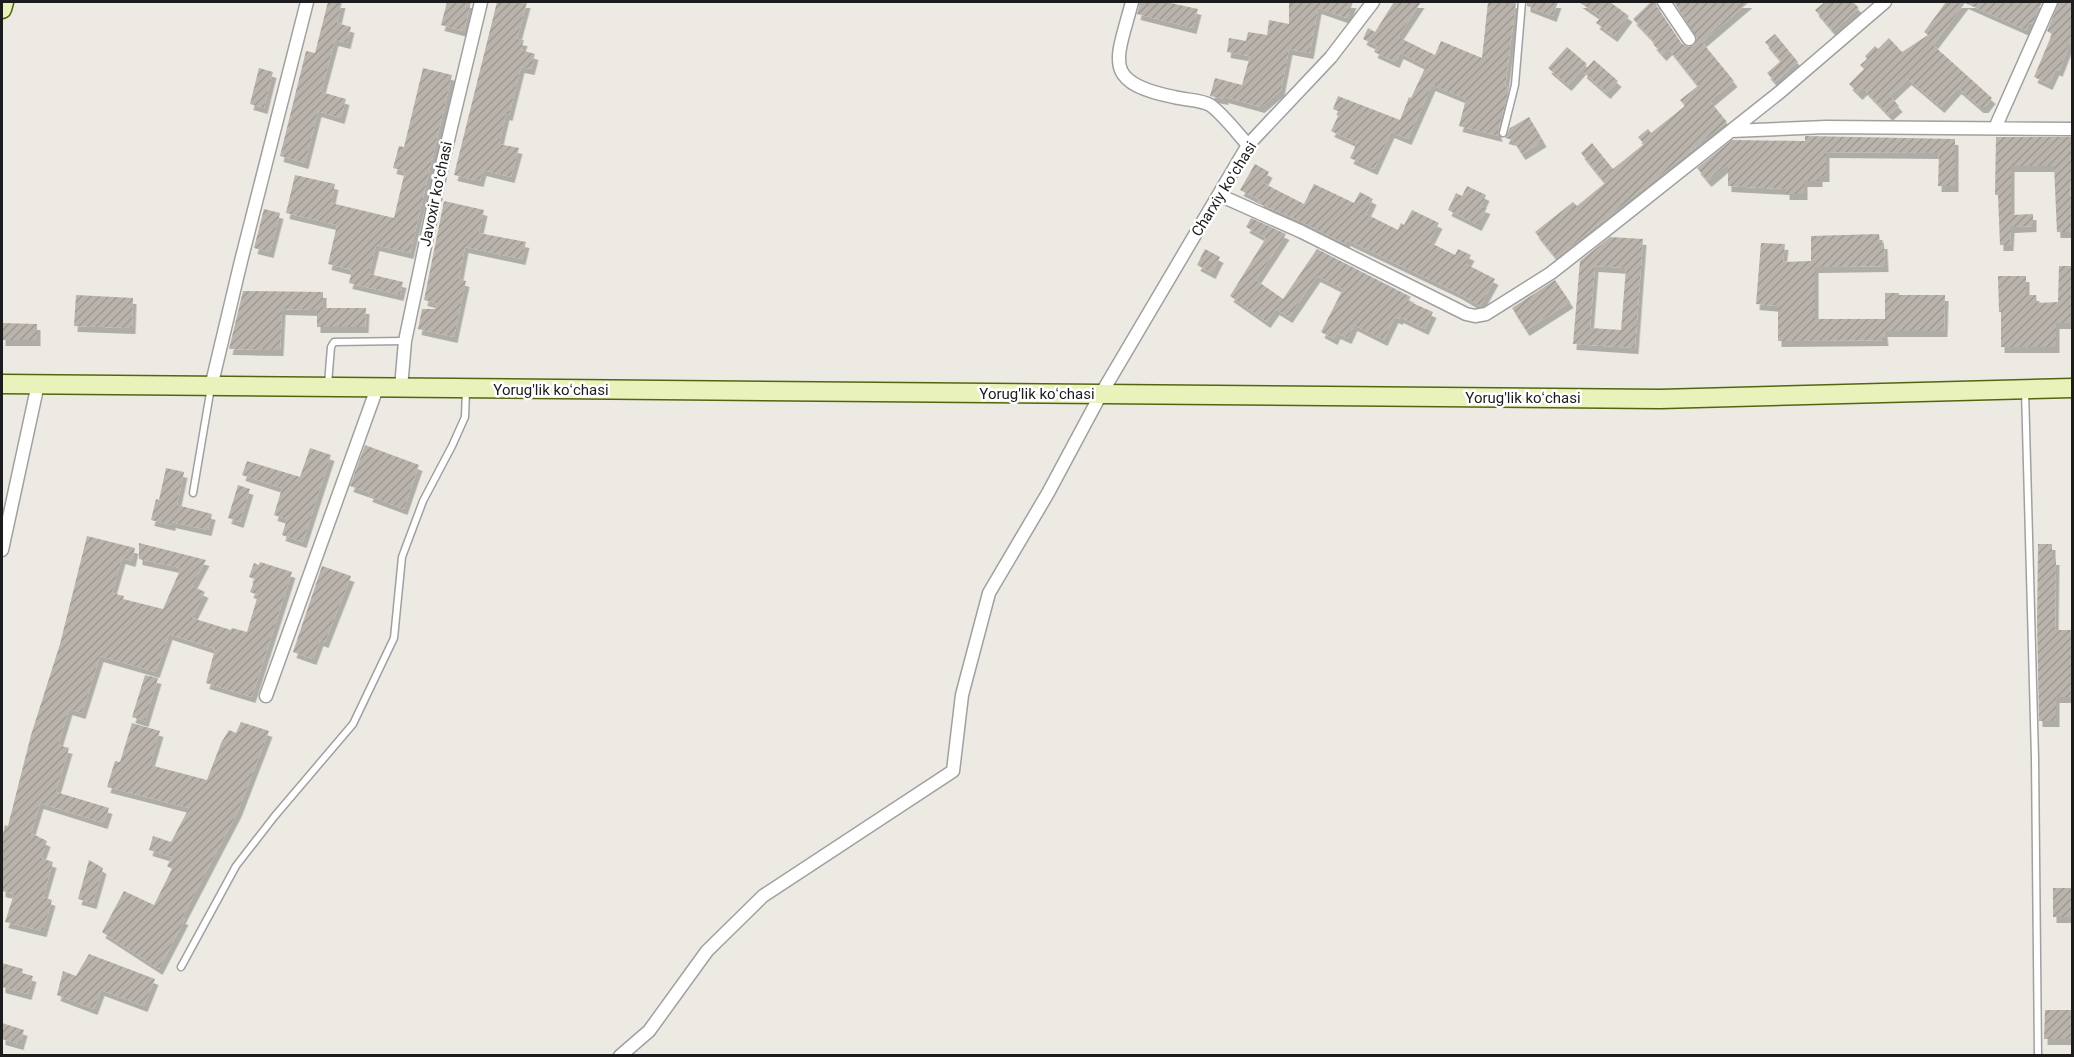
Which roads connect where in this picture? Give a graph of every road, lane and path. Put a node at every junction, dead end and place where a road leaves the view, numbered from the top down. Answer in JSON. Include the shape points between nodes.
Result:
{"nodes":[{"id":1,"x":4,"y":2,"type":"edge"},
{"id":2,"x":307,"y":2,"type":"edge"},
{"id":3,"x":481,"y":2,"type":"edge"},
{"id":4,"x":1132,"y":2,"type":"edge"},
{"id":5,"x":1373,"y":2,"type":"edge"},
{"id":6,"x":1522,"y":2,"type":"edge"},
{"id":7,"x":1664,"y":2,"type":"edge"},
{"id":8,"x":1885,"y":2,"type":"edge"},
{"id":9,"x":2051,"y":2,"type":"edge"},
{"id":10,"x":2,"y":9,"type":"edge"},
{"id":11,"x":1689,"y":39,"type":"dead end"},
{"id":12,"x":1995,"y":128,"type":"junction"},
{"id":13,"x":2073,"y":129,"type":"edge"},
{"id":14,"x":1731,"y":131,"type":"junction"},
{"id":15,"x":1503,"y":133,"type":"dead end"},
{"id":16,"x":1248,"y":145,"type":"junction"},
{"id":17,"x":1219,"y":195,"type":"junction"},
{"id":18,"x":405,"y":341,"type":"junction"},
{"id":19,"x":2,"y":384,"type":"edge"},
{"id":20,"x":38,"y":384,"type":"junction"},
{"id":21,"x":211,"y":387,"type":"junction"},
{"id":22,"x":328,"y":387,"type":"junction"},
{"id":23,"x":377,"y":388,"type":"junction"},
{"id":24,"x":401,"y":388,"type":"junction"},
{"id":25,"x":2073,"y":388,"type":"edge"},
{"id":26,"x":466,"y":389,"type":"junction"},
{"id":27,"x":2025,"y":390,"type":"junction"},
{"id":28,"x":1101,"y":394,"type":"junction"},
{"id":29,"x":193,"y":493,"type":"dead end"},
{"id":30,"x":2,"y":550,"type":"edge"},
{"id":31,"x":267,"y":696,"type":"dead end"},
{"id":32,"x":181,"y":967,"type":"dead end"},
{"id":33,"x":620,"y":1056,"type":"edge"},
{"id":34,"x":2038,"y":1056,"type":"edge"}],
"edges":[{"from":1,"to":10,"type":"main road"},
{"from":2,"to":21,"type":"street"},
{"from":3,"to":18,"type":"street","name":"Javoxir koʻchasi","via":[[441,165]]},
{"from":4,"to":16,"type":"street","via":[[1118,56],[1120,71],[1132,83],[1161,94],[1210,105]]},
{"from":5,"to":16,"type":"street","name":"Charxiy koʻchasi","via":[[1331,57]]},
{"from":6,"to":15,"type":"lane","via":[[1515,85]]},
{"from":7,"to":11,"type":"street"},
{"from":8,"to":14,"type":"street"},
{"from":9,"to":12,"type":"street"},
{"from":12,"to":13,"type":"street"},
{"from":12,"to":14,"type":"street"},
{"from":14,"to":17,"type":"street","via":[[1551,273],[1486,314],[1475,316]]},
{"from":16,"to":17,"type":"street","name":"Charxiy koʻchasi"},
{"from":17,"to":28,"type":"street","name":"Charxiy koʻchasi"},
{"from":18,"to":22,"type":"lane","via":[[334,342]]},
{"from":18,"to":24,"type":"street","name":"Javoxir koʻchasi"},
{"from":19,"to":20,"type":"main road","name":"Yorug'lik koʻchasi"},
{"from":20,"to":21,"type":"main road","name":"Yorug'lik koʻchasi"},
{"from":20,"to":30,"type":"street"},
{"from":21,"to":22,"type":"main road","name":"Yorug'lik koʻchasi"},
{"from":21,"to":29,"type":"lane"},
{"from":22,"to":23,"type":"main road","name":"Yorug'lik koʻchasi"},
{"from":23,"to":24,"type":"main road","name":"Yorug'lik koʻchasi"},
{"from":23,"to":31,"type":"street"},
{"from":24,"to":26,"type":"main road","name":"Yorug'lik koʻchasi"},
{"from":25,"to":27,"type":"main road","name":"Yorug'lik koʻchasi"},
{"from":26,"to":28,"type":"main road","name":"Yorug'lik koʻchasi"},
{"from":26,"to":32,"type":"lane","via":[[465,417],[423,501],[402,557],[394,638],[353,724],[236,866]]},
{"from":27,"to":28,"type":"main road","name":"Yorug'lik koʻchasi","via":[[1660,399]]},
{"from":27,"to":34,"type":"lane"},
{"from":28,"to":33,"type":"street","name":"Charxiy koʻchasi","via":[[989,593],[962,695],[953,771],[763,896],[707,951],[649,1031]]}]}
